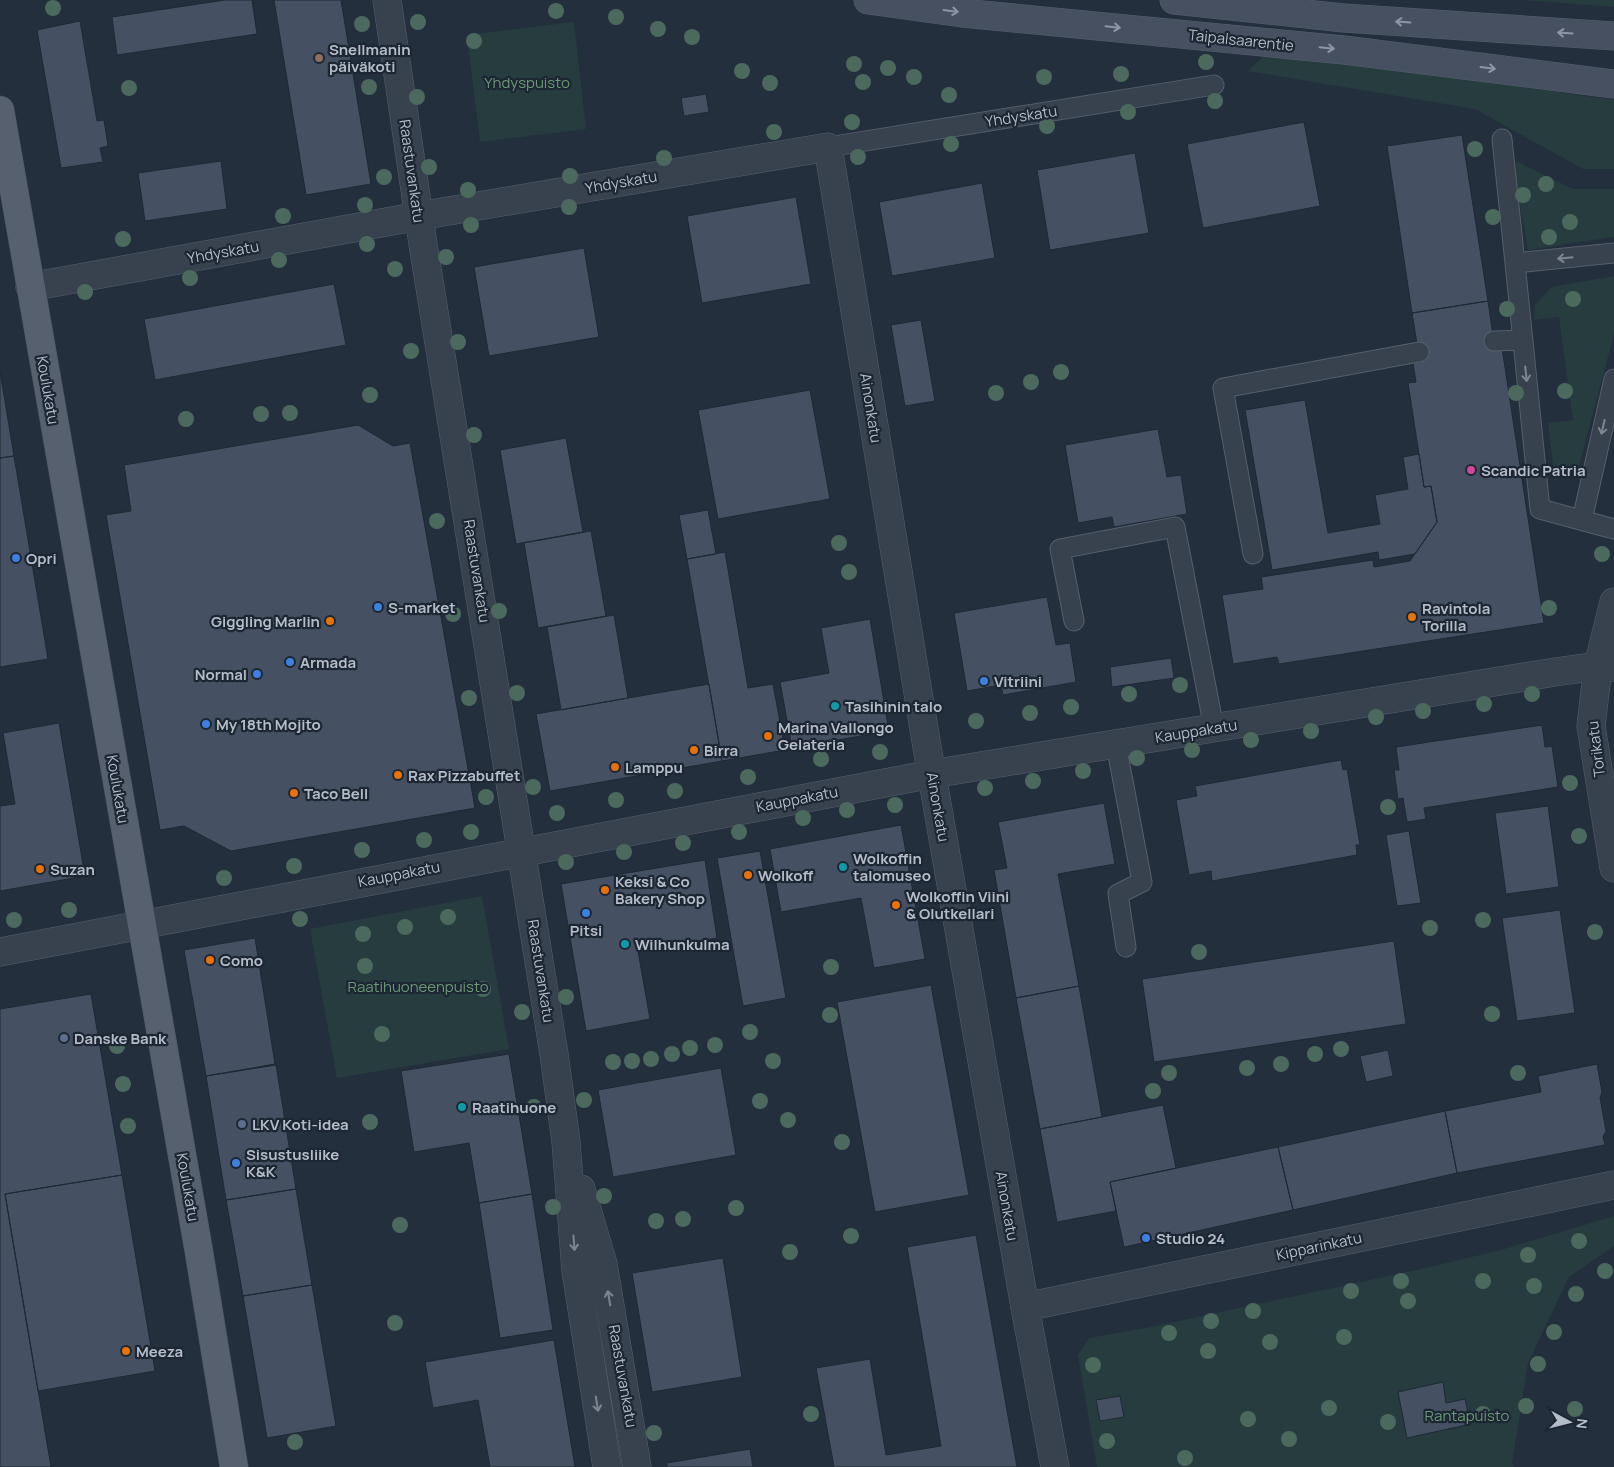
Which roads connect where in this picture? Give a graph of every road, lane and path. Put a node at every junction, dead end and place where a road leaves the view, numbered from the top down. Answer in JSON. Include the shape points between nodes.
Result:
{"nodes":[{"id":1,"x":387,"y":0,"type":"edge"},
{"id":2,"x":868,"y":0,"type":"edge"},
{"id":3,"x":1174,"y":0,"type":"edge"},
{"id":4,"x":1614,"y":36,"type":"edge"},
{"id":5,"x":1614,"y":84,"type":"edge"},
{"id":6,"x":1214,"y":85,"type":"dead end"},
{"id":7,"x":0,"y":110,"type":"edge"},
{"id":8,"x":1502,"y":139,"type":"dead end"},
{"id":9,"x":828,"y":147,"type":"junction"},
{"id":10,"x":419,"y":216,"type":"junction"},
{"id":11,"x":1614,"y":253,"type":"edge"},
{"id":12,"x":1515,"y":262,"type":"junction"},
{"id":13,"x":30,"y":287,"type":"junction"},
{"id":14,"x":1523,"y":340,"type":"junction"},
{"id":15,"x":1494,"y":341,"type":"dead end"},
{"id":16,"x":1419,"y":352,"type":"dead end"},
{"id":17,"x":1614,"y":379,"type":"edge"},
{"id":18,"x":1582,"y":520,"type":"junction"},
{"id":19,"x":1614,"y":529,"type":"edge"},
{"id":20,"x":1254,"y":554,"type":"dead end"},
{"id":21,"x":1614,"y":602,"type":"edge"},
{"id":22,"x":1074,"y":621,"type":"dead end"},
{"id":23,"x":1606,"y":667,"type":"edge"},
{"id":24,"x":1214,"y":728,"type":"junction"},
{"id":25,"x":1116,"y":744,"type":"junction"},
{"id":26,"x":932,"y":774,"type":"junction"},
{"id":27,"x":522,"y":850,"type":"junction"},
{"id":28,"x":1614,"y":868,"type":"edge"},
{"id":29,"x":142,"y":925,"type":"junction"},
{"id":30,"x":1126,"y":947,"type":"dead end"},
{"id":31,"x":0,"y":952,"type":"edge"},
{"id":32,"x":566,"y":1142,"type":"junction"},
{"id":33,"x":1614,"y":1185,"type":"edge"},
{"id":34,"x":1025,"y":1307,"type":"junction"},
{"id":35,"x":234,"y":1467,"type":"edge"},
{"id":36,"x":607,"y":1467,"type":"edge"},
{"id":37,"x":637,"y":1467,"type":"edge"},
{"id":38,"x":1055,"y":1467,"type":"edge"}],
"edges":[{"from":1,"to":10,"type":"street","name":"Raastuvankatu"},
{"from":2,"to":5,"type":"main road","name":"Taipalsaarentie","one_way":true,"via":[[1344,50]]},
{"from":4,"to":3,"type":"main road","one_way":true,"via":[[1344,18]]},
{"from":6,"to":9,"type":"lane","name":"Yhdyskatu"},
{"from":7,"to":13,"type":"main road","name":"Koulukatu"},
{"from":8,"to":12,"type":"lane"},
{"from":9,"to":10,"type":"street","name":"Yhdyskatu"},
{"from":9,"to":26,"type":"street","name":"Ainonkatu"},
{"from":10,"to":13,"type":"street","name":"Yhdyskatu"},
{"from":10,"to":27,"type":"street","name":"Raastuvankatu"},
{"from":11,"to":12,"type":"lane","one_way":true},
{"from":12,"to":14,"type":"lane"},
{"from":13,"to":29,"type":"main road","name":"Koulukatu"},
{"from":14,"to":15,"type":"lane"},
{"from":14,"to":18,"type":"lane","one_way":true,"via":[[1540,509]]},
{"from":16,"to":20,"type":"lane","via":[[1223,388]]},
{"from":17,"to":18,"type":"lane","one_way":true},
{"from":18,"to":19,"type":"lane"},
{"from":21,"to":23,"type":"street","name":"Torikatu"},
{"from":22,"to":24,"type":"lane","via":[[1060,549],[1175,527]]},
{"from":23,"to":24,"type":"street","name":"Kauppakatu"},
{"from":23,"to":28,"type":"street","name":"Torikatu","via":[[1591,726]]},
{"from":24,"to":25,"type":"street","name":"Kauppakatu"},
{"from":25,"to":26,"type":"street","name":"Kauppakatu"},
{"from":25,"to":30,"type":"lane","via":[[1142,882],[1118,894]]},
{"from":26,"to":27,"type":"street","name":"Kauppakatu"},
{"from":26,"to":34,"type":"street","name":"Ainonkatu"},
{"from":27,"to":29,"type":"street","name":"Kauppakatu"},
{"from":27,"to":32,"type":"street","name":"Raastuvankatu"},
{"from":29,"to":31,"type":"street","name":"Kauppakatu"},
{"from":29,"to":35,"type":"main road","name":"Koulukatu"},
{"from":32,"to":36,"type":"street","name":"Raastuvankatu","one_way":true,"via":[[576,1272]]},
{"from":37,"to":32,"type":"street","name":"Raastuvankatu","one_way":true,"via":[[604,1264]]},
{"from":33,"to":34,"type":"street","name":"Kipparinkatu"},
{"from":34,"to":38,"type":"street","name":"Ainonkatu"}]}
